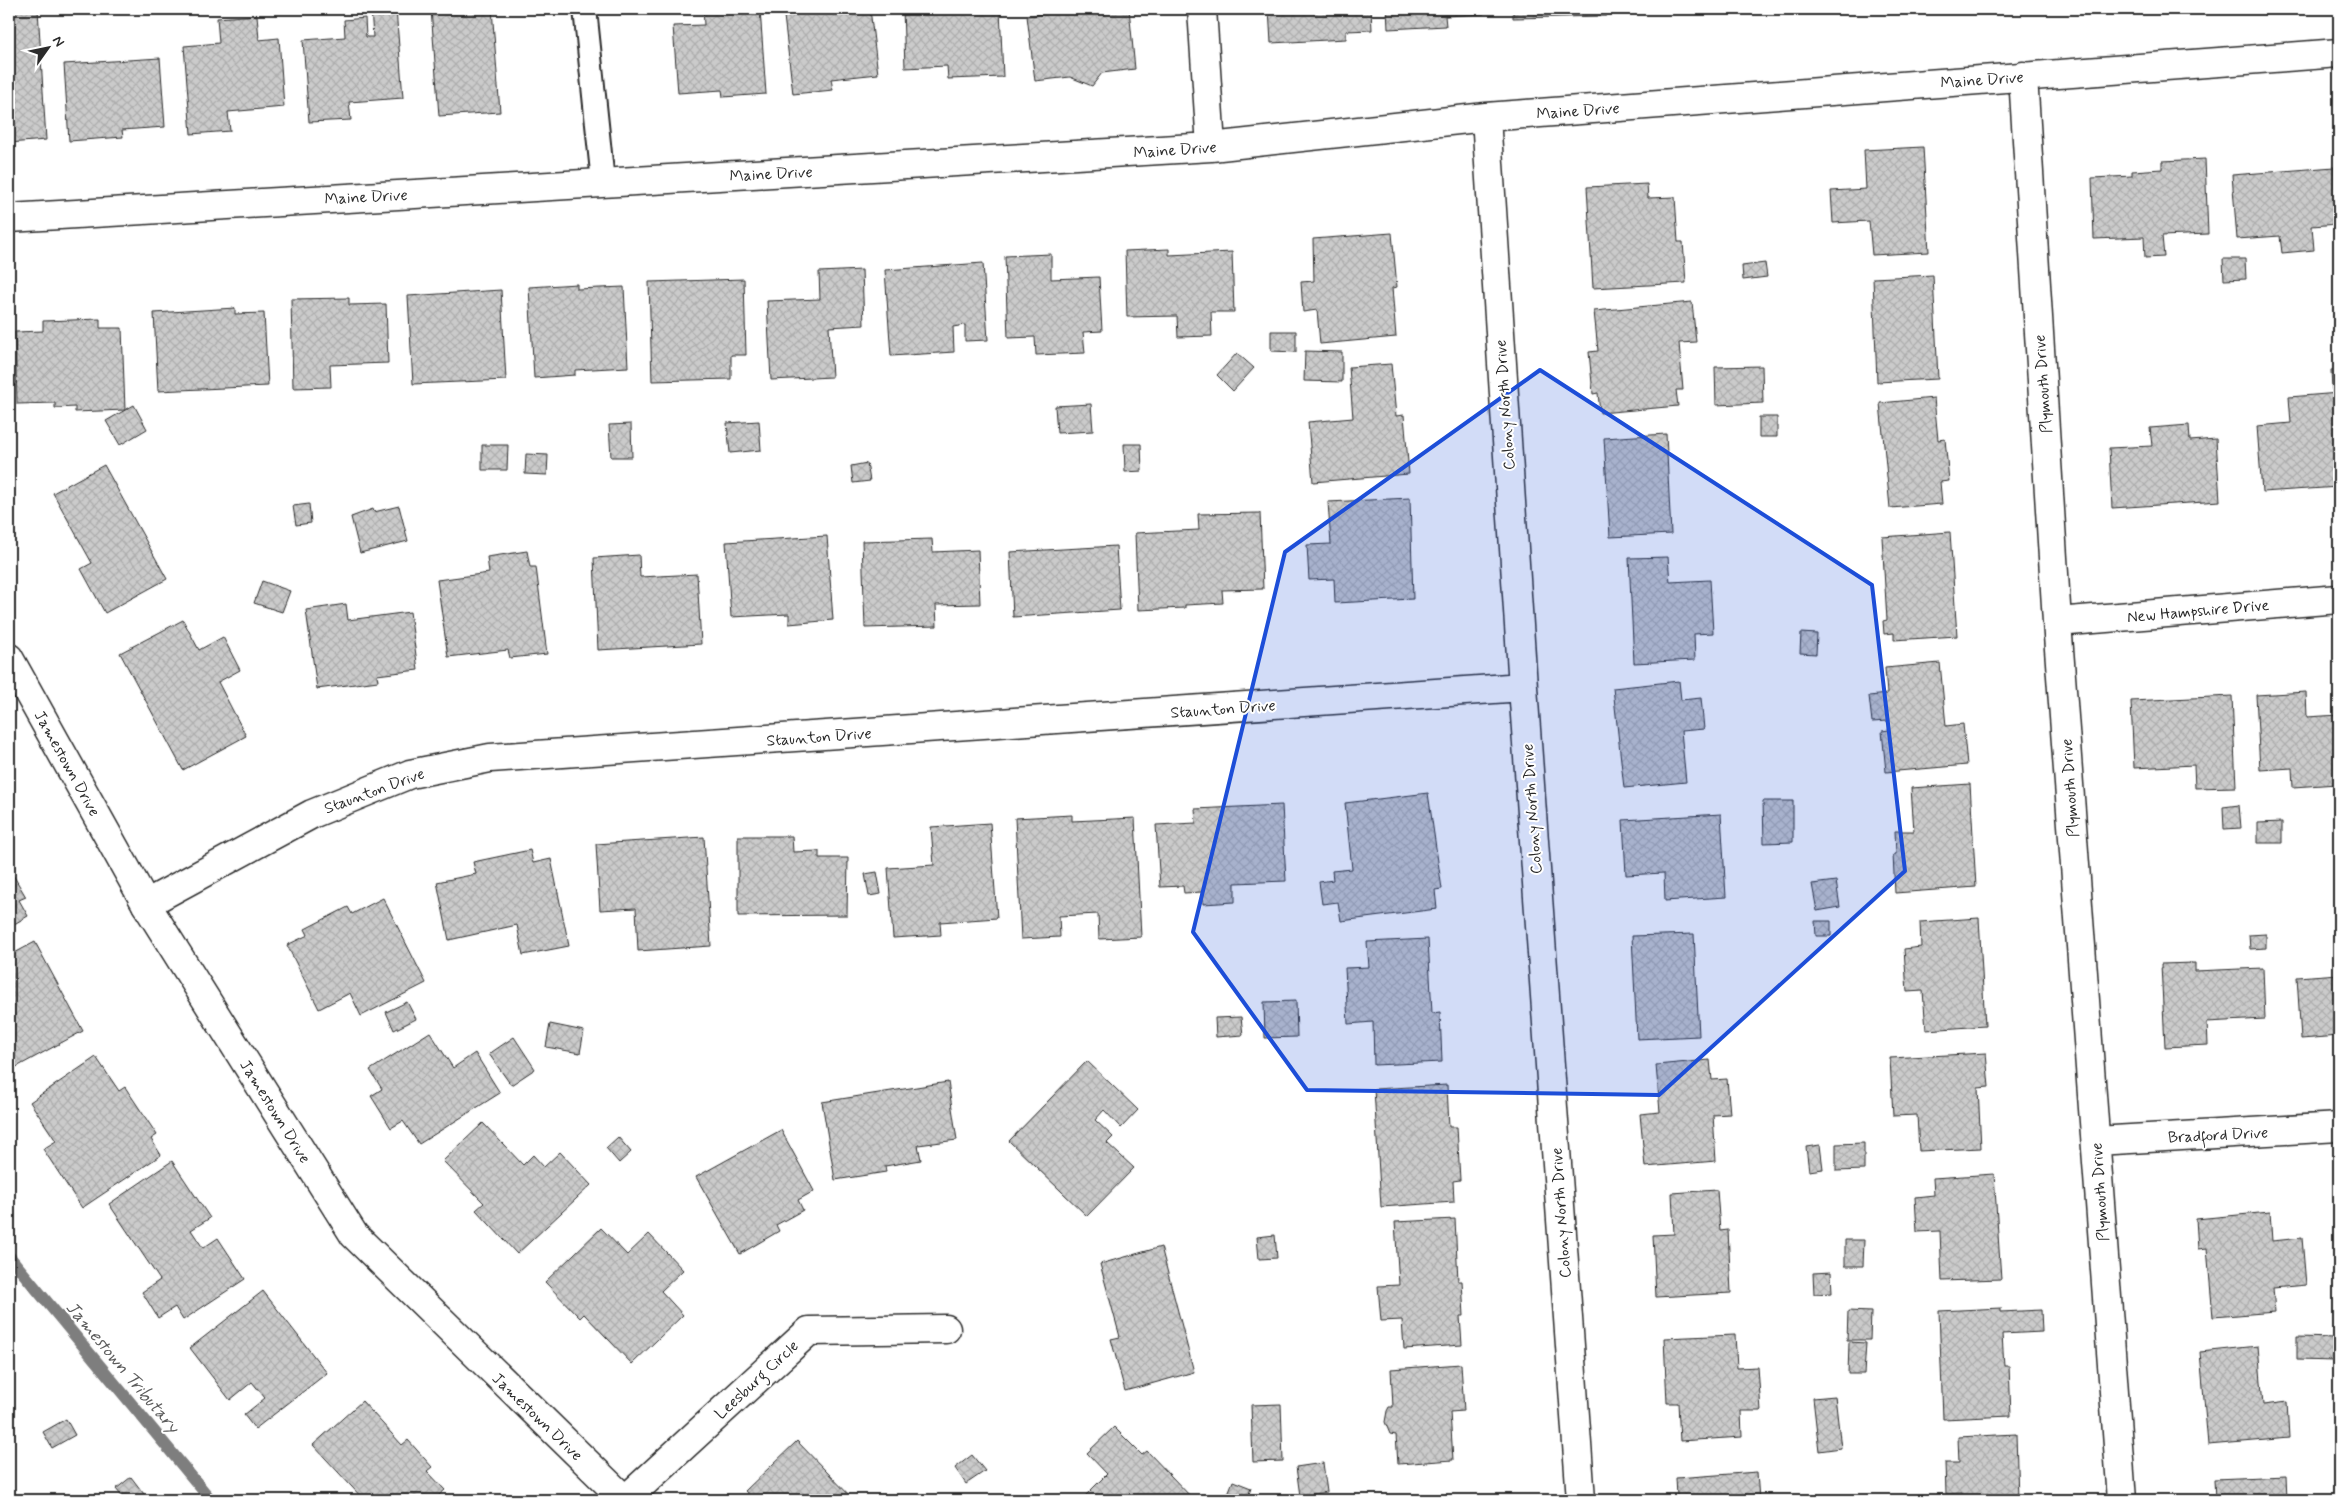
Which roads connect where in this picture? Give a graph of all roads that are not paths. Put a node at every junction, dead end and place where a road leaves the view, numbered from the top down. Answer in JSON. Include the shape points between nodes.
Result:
{"nodes":[{"id":1,"x":585,"y":9,"type":"edge"},
{"id":2,"x":1202,"y":9,"type":"edge"},
{"id":3,"x":2339,"y":54,"type":"edge"},
{"id":4,"x":2023,"y":76,"type":"junction"},
{"id":5,"x":1486,"y":117,"type":"junction"},
{"id":6,"x":1211,"y":147,"type":"junction"},
{"id":7,"x":603,"y":182,"type":"junction"},
{"id":8,"x":9,"y":218,"type":"edge"},
{"id":9,"x":2339,"y":599,"type":"edge"},
{"id":10,"x":2057,"y":622,"type":"junction"},
{"id":11,"x":9,"y":658,"type":"edge"},
{"id":12,"x":1523,"y":687,"type":"junction"},
{"id":13,"x":146,"y":904,"type":"junction"},
{"id":14,"x":2339,"y":1127,"type":"edge"},
{"id":15,"x":2096,"y":1141,"type":"junction"},
{"id":16,"x":946,"y":1329,"type":"dead end"},
{"id":17,"x":625,"y":1500,"type":"edge"},
{"id":18,"x":1580,"y":1500,"type":"edge"},
{"id":19,"x":2122,"y":1500,"type":"edge"}],
"edges":[{"from":1,"to":7,"type":"lane"},
{"from":2,"to":6,"type":"street"},
{"from":3,"to":4,"type":"street","name":"Maine Drive"},
{"from":4,"to":5,"type":"street","name":"Maine Drive"},
{"from":4,"to":10,"type":"street","name":"Plymouth Drive"},
{"from":5,"to":6,"type":"street","name":"Maine Drive"},
{"from":5,"to":12,"type":"street","name":"Colony North Drive"},
{"from":6,"to":7,"type":"street","name":"Maine Drive"},
{"from":7,"to":8,"type":"street","name":"Maine Drive"},
{"from":9,"to":10,"type":"street","name":"New Hampshire Drive"},
{"from":10,"to":15,"type":"street","name":"Plymouth Drive"},
{"from":11,"to":13,"type":"street","name":"Jamestown Drive"},
{"from":12,"to":13,"type":"street","name":"Staunton Drive","via":[[490,758],[410,774],[312,814]]},
{"from":12,"to":18,"type":"street","name":"Colony North Drive"},
{"from":13,"to":17,"type":"street","name":"Jamestown Drive","via":[[354,1235]]},
{"from":14,"to":15,"type":"street","name":"Bradford Drive"},
{"from":15,"to":19,"type":"street","name":"Plymouth Drive"},
{"from":16,"to":17,"type":"street","name":"Leesburg Circle","via":[[808,1331]]}]}
